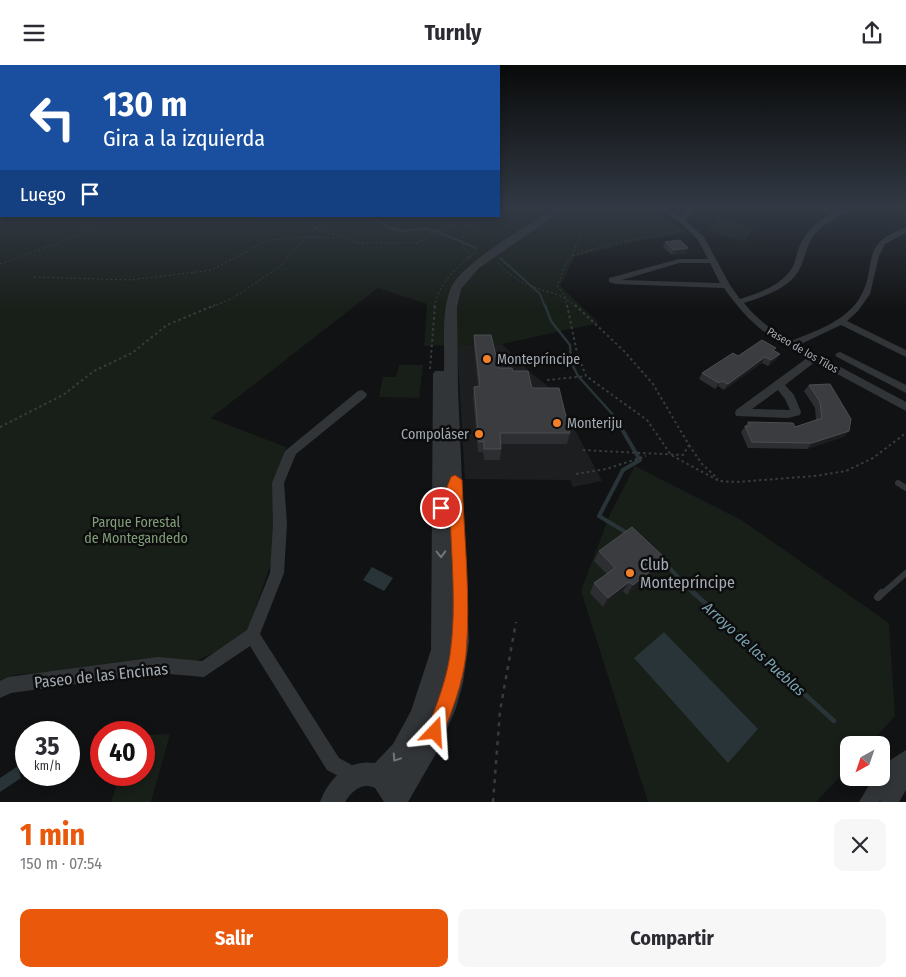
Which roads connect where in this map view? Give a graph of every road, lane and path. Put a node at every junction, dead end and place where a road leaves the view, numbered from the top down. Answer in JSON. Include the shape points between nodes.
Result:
{"nodes":[{"id":1,"x":60,"y":242,"type":"edge"},
{"id":2,"x":265,"y":242,"type":"edge"},
{"id":3,"x":304,"y":242,"type":"edge"},
{"id":4,"x":359,"y":242,"type":"edge"},
{"id":5,"x":417,"y":242,"type":"edge"},
{"id":6,"x":462,"y":242,"type":"edge"},
{"id":7,"x":500,"y":242,"type":"edge"},
{"id":8,"x":508,"y":242,"type":"edge"},
{"id":9,"x":577,"y":242,"type":"edge"},
{"id":10,"x":618,"y":242,"type":"edge"},
{"id":11,"x":703,"y":242,"type":"edge"},
{"id":12,"x":807,"y":242,"type":"edge"},
{"id":13,"x":883,"y":242,"type":"edge"},
{"id":14,"x":572,"y":256,"type":"junction"},
{"id":15,"x":495,"y":261,"type":"dead end"},
{"id":16,"x":712,"y":261,"type":"junction"},
{"id":17,"x":0,"y":264,"type":"edge"},
{"id":18,"x":465,"y":266,"type":"junction"},
{"id":19,"x":34,"y":277,"type":"dead end"},
{"id":20,"x":726,"y":286,"type":"junction"},
{"id":21,"x":566,"y":296,"type":"junction"},
{"id":22,"x":738,"y":302,"type":"junction"},
{"id":23,"x":840,"y":321,"type":"junction"},
{"id":24,"x":791,"y":345,"type":"junction"},
{"id":25,"x":906,"y":354,"type":"edge"},
{"id":26,"x":840,"y":355,"type":"dead end"},
{"id":27,"x":814,"y":358,"type":"junction"},
{"id":28,"x":586,"y":376,"type":"junction"},
{"id":29,"x":547,"y":380,"type":"dead end"},
{"id":30,"x":779,"y":384,"type":"junction"},
{"id":31,"x":906,"y":389,"type":"edge"},
{"id":32,"x":362,"y":395,"type":"dead end"},
{"id":33,"x":906,"y":407,"type":"edge"},
{"id":34,"x":0,"y":427,"type":"edge"},
{"id":35,"x":906,"y":433,"type":"edge"},
{"id":36,"x":689,"y":445,"type":"junction"},
{"id":37,"x":581,"y":450,"type":"dead end"},
{"id":38,"x":441,"y":453,"type":"junction"},
{"id":39,"x":648,"y":455,"type":"junction"},
{"id":40,"x":671,"y":455,"type":"junction"},
{"id":41,"x":576,"y":474,"type":"dead end"},
{"id":42,"x":455,"y":480,"type":"junction"},
{"id":43,"x":719,"y":481,"type":"junction"},
{"id":44,"x":898,"y":483,"type":"dead end"},
{"id":45,"x":906,"y":488,"type":"edge"},
{"id":46,"x":441,"y":508,"type":"junction"},
{"id":47,"x":906,"y":573,"type":"edge"},
{"id":48,"x":878,"y":597,"type":"dead end"},
{"id":49,"x":516,"y":622,"type":"dead end"},
{"id":50,"x":252,"y":635,"type":"junction"},
{"id":51,"x":0,"y":690,"type":"edge"},
{"id":52,"x":906,"y":759,"type":"edge"},
{"id":53,"x":333,"y":764,"type":"junction"},
{"id":54,"x":906,"y":773,"type":"edge"},
{"id":55,"x":367,"y":776,"type":"junction"},
{"id":56,"x":334,"y":797,"type":"edge"},
{"id":57,"x":396,"y":801,"type":"edge"},
{"id":58,"x":493,"y":802,"type":"edge"},
{"id":59,"x":868,"y":802,"type":"edge"},
{"id":60,"x":889,"y":802,"type":"edge"}],
"edges":[{"from":1,"to":17,"type":"path"},
{"from":2,"to":19,"type":"path","via":[[212,271],[130,280]]},
{"from":3,"to":34,"type":"path","via":[[278,268],[233,298],[167,325],[132,353],[94,371],[63,395]]},
{"from":4,"to":5,"type":"path","via":[[372,245]]},
{"from":6,"to":18,"type":"path","via":[[468,253]]},
{"from":7,"to":18,"type":"street"},
{"from":8,"to":42,"type":"street","via":[[474,266],[456,288],[449,322]]},
{"from":9,"to":14,"type":"path"},
{"from":10,"to":14,"type":"path"},
{"from":11,"to":16,"type":"street","name":"Paseo de los Tilos"},
{"from":12,"to":22,"type":"street","via":[[794,273],[783,284]]},
{"from":13,"to":23,"type":"street","via":[[876,254],[865,295],[854,311]]},
{"from":14,"to":21,"type":"path","via":[[557,286]]},
{"from":15,"to":21,"type":"path","via":[[526,284]]},
{"from":16,"to":20,"type":"street","name":"Paseo de los Tilos"},
{"from":16,"to":20,"type":"street","via":[[679,261],[612,280]]},
{"from":18,"to":38,"type":"street","via":[[445,292],[439,320]]},
{"from":20,"to":22,"type":"street","name":"Paseo de los Tilos"},
{"from":21,"to":28,"type":"path"},
{"from":21,"to":36,"type":"path","via":[[624,351],[653,384]]},
{"from":22,"to":24,"type":"street","name":"Paseo de los Tilos","via":[[774,336]]},
{"from":23,"to":24,"type":"street","via":[[834,327]]},
{"from":23,"to":25,"type":"street"},
{"from":24,"to":27,"type":"street","name":"Paseo de los Tilos"},
{"from":26,"to":31,"type":"street"},
{"from":27,"to":30,"type":"street"},
{"from":27,"to":33,"type":"street","name":"Paseo de los Tilos"},
{"from":28,"to":29,"type":"path"},
{"from":28,"to":40,"type":"path","via":[[646,420]]},
{"from":30,"to":30,"type":"street","via":[[771,389],[740,413],[796,412]]},
{"from":32,"to":50,"type":"street","via":[[291,451],[278,483],[278,573]]},
{"from":35,"to":43,"type":"path","via":[[873,458],[846,471],[815,476]]},
{"from":36,"to":40,"type":"path","via":[[683,455]]},
{"from":36,"to":43,"type":"path"},
{"from":37,"to":39,"type":"path"},
{"from":38,"to":42,"type":"lane","via":[[446,457]]},
{"from":38,"to":46,"type":"street"},
{"from":39,"to":40,"type":"path"},
{"from":39,"to":41,"type":"path","via":[[606,469]]},
{"from":40,"to":43,"type":"path"},
{"from":42,"to":46,"type":"lane","via":[[447,503]]},
{"from":42,"to":57,"type":"street","via":[[458,655],[451,690],[435,732]]},
{"from":44,"to":45,"type":"lane"},
{"from":46,"to":55,"type":"street","one_way":true,"via":[[441,650],[433,684],[417,723],[394,761]]},
{"from":47,"to":48,"type":"lane"},
{"from":49,"to":58,"type":"path","via":[[501,688]]},
{"from":50,"to":51,"type":"street","name":"Paseo de las Encinas","via":[[204,669],[158,665],[8,685]]},
{"from":50,"to":53,"type":"street"},
{"from":52,"to":59,"type":"street","via":[[890,770]]},
{"from":53,"to":55,"type":"street"},
{"from":53,"to":56,"type":"street"},
{"from":54,"to":60,"type":"street"},
{"from":55,"to":56,"type":"street"},
{"from":55,"to":57,"type":"street","via":[[389,785]]}]}
